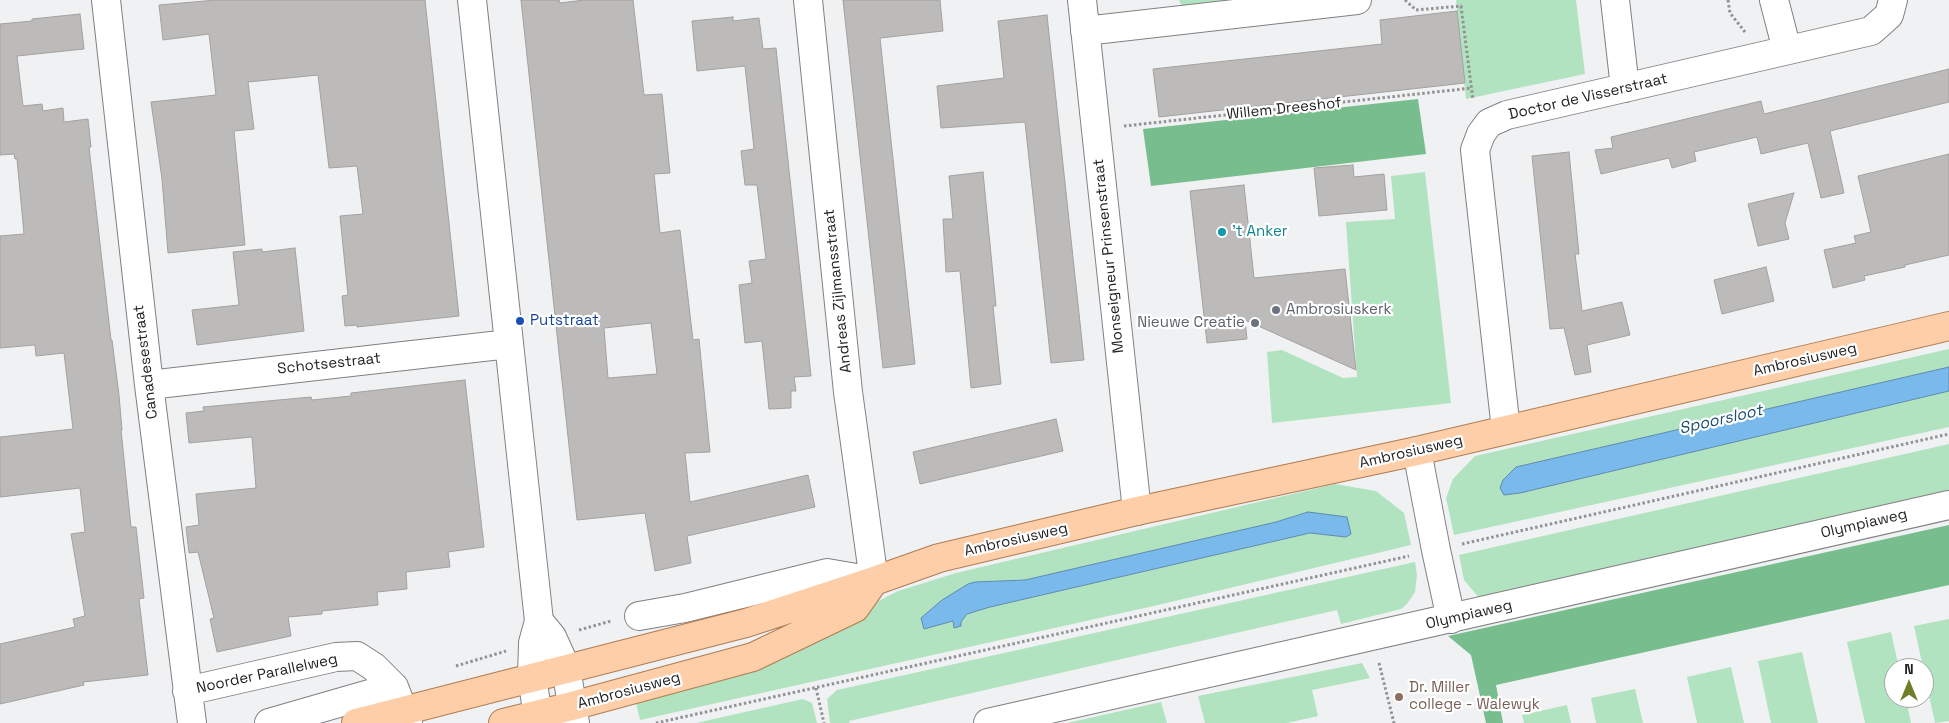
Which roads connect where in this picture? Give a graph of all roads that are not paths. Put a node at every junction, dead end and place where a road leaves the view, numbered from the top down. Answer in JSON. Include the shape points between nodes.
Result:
{"nodes":[{"id":1,"x":106,"y":0,"type":"edge"},
{"id":2,"x":472,"y":0,"type":"edge"},
{"id":3,"x":808,"y":0,"type":"edge"},
{"id":4,"x":1082,"y":0,"type":"edge"},
{"id":5,"x":1357,"y":0,"type":"edge"},
{"id":6,"x":1615,"y":0,"type":"edge"},
{"id":7,"x":1774,"y":0,"type":"edge"},
{"id":8,"x":1893,"y":0,"type":"edge"},
{"id":9,"x":1170,"y":11,"type":"edge"},
{"id":10,"x":1085,"y":31,"type":"junction"},
{"id":11,"x":1787,"y":50,"type":"junction"},
{"id":12,"x":1625,"y":88,"type":"junction"},
{"id":13,"x":1949,"y":326,"type":"edge"},
{"id":14,"x":509,"y":344,"type":"junction"},
{"id":15,"x":149,"y":385,"type":"junction"},
{"id":16,"x":1506,"y":430,"type":"junction"},
{"id":17,"x":1417,"y":451,"type":"junction"},
{"id":18,"x":1949,"y":505,"type":"edge"},
{"id":19,"x":1137,"y":511,"type":"junction"},
{"id":20,"x":870,"y":553,"type":"junction"},
{"id":21,"x":827,"y":573,"type":"junction"},
{"id":22,"x":874,"y":581,"type":"junction"},
{"id":23,"x":685,"y":608,"type":"junction"},
{"id":24,"x":639,"y":616,"type":"road end"},
{"id":25,"x":1451,"y":619,"type":"junction"},
{"id":26,"x":546,"y":629,"type":"junction"},
{"id":27,"x":691,"y":636,"type":"junction"},
{"id":28,"x":566,"y":668,"type":"junction"},
{"id":29,"x":532,"y":677,"type":"junction"},
{"id":30,"x":187,"y":691,"type":"junction"},
{"id":31,"x":402,"y":707,"type":"edge"},
{"id":32,"x":574,"y":715,"type":"edge"},
{"id":33,"x":538,"y":719,"type":"edge"},
{"id":34,"x":192,"y":723,"type":"edge"},
{"id":35,"x":269,"y":723,"type":"edge"},
{"id":36,"x":356,"y":723,"type":"edge"},
{"id":37,"x":503,"y":723,"type":"edge"},
{"id":38,"x":988,"y":723,"type":"edge"}],
"edges":[{"from":1,"to":15,"type":"street","name":"Canadesestraat"},
{"from":2,"to":14,"type":"street"},
{"from":3,"to":20,"type":"street","name":"Andreas Zijlmansstraat","via":[[848,392]]},
{"from":4,"to":10,"type":"street","name":"Monseigneur Prinsenstraat"},
{"from":5,"to":9,"type":"street"},
{"from":6,"to":12,"type":"street"},
{"from":7,"to":11,"type":"street"},
{"from":8,"to":11,"type":"street","name":"Doctor de Visserstraat","via":[[1889,15],[1871,31]]},
{"from":9,"to":10,"type":"street"},
{"from":10,"to":19,"type":"street","name":"Monseigneur Prinsenstraat"},
{"from":11,"to":12,"type":"street","name":"Doctor de Visserstraat"},
{"from":12,"to":16,"type":"street","name":"Doctor de Visserstraat","via":[[1507,115],[1489,123],[1475,150]]},
{"from":13,"to":16,"type":"main road","name":"Ambrosiusweg"},
{"from":14,"to":15,"type":"street","name":"Schotsestraat"},
{"from":14,"to":26,"type":"street"},
{"from":15,"to":30,"type":"street","name":"Canadesestraat"},
{"from":16,"to":17,"type":"main road","name":"Ambrosiusweg"},
{"from":17,"to":19,"type":"main road","name":"Ambrosiusweg"},
{"from":17,"to":25,"type":"street"},
{"from":18,"to":25,"type":"street","name":"Olympiaweg"},
{"from":19,"to":22,"type":"main road","name":"Ambrosiusweg","via":[[939,558]]},
{"from":20,"to":21,"type":"street","name":"Ambrosiusweg"},
{"from":20,"to":22,"type":"street","name":"Andreas Zijlmansstraat"},
{"from":21,"to":22,"type":"street","name":"Ambrosiusweg"},
{"from":21,"to":23,"type":"street","name":"Ambrosiusweg"},
{"from":22,"to":27,"type":"main road","name":"Ambrosiusweg","via":[[746,623]]},
{"from":22,"to":32,"type":"main road","name":"Ambrosiusweg","via":[[855,608],[753,657]]},
{"from":23,"to":24,"type":"street","name":"Ambrosiusweg"},
{"from":23,"to":27,"type":"street"},
{"from":25,"to":38,"type":"street","name":"Olympiaweg"},
{"from":26,"to":28,"type":"street"},
{"from":26,"to":29,"type":"street","via":[[533,644]]},
{"from":27,"to":28,"type":"main road","name":"Ambrosiusweg"},
{"from":28,"to":29,"type":"main road","name":"Ambrosiusweg"},
{"from":28,"to":32,"type":"street"},
{"from":29,"to":31,"type":"main road"},
{"from":29,"to":33,"type":"street"},
{"from":30,"to":31,"type":"street","name":"Noorder Parallelweg","via":[[336,657],[356,656],[374,667]]},
{"from":30,"to":34,"type":"street","name":"Canadesestraat"},
{"from":31,"to":35,"type":"street"},
{"from":31,"to":36,"type":"main road"},
{"from":32,"to":33,"type":"main road","name":"Ambrosiusweg"},
{"from":33,"to":37,"type":"main road"}]}
